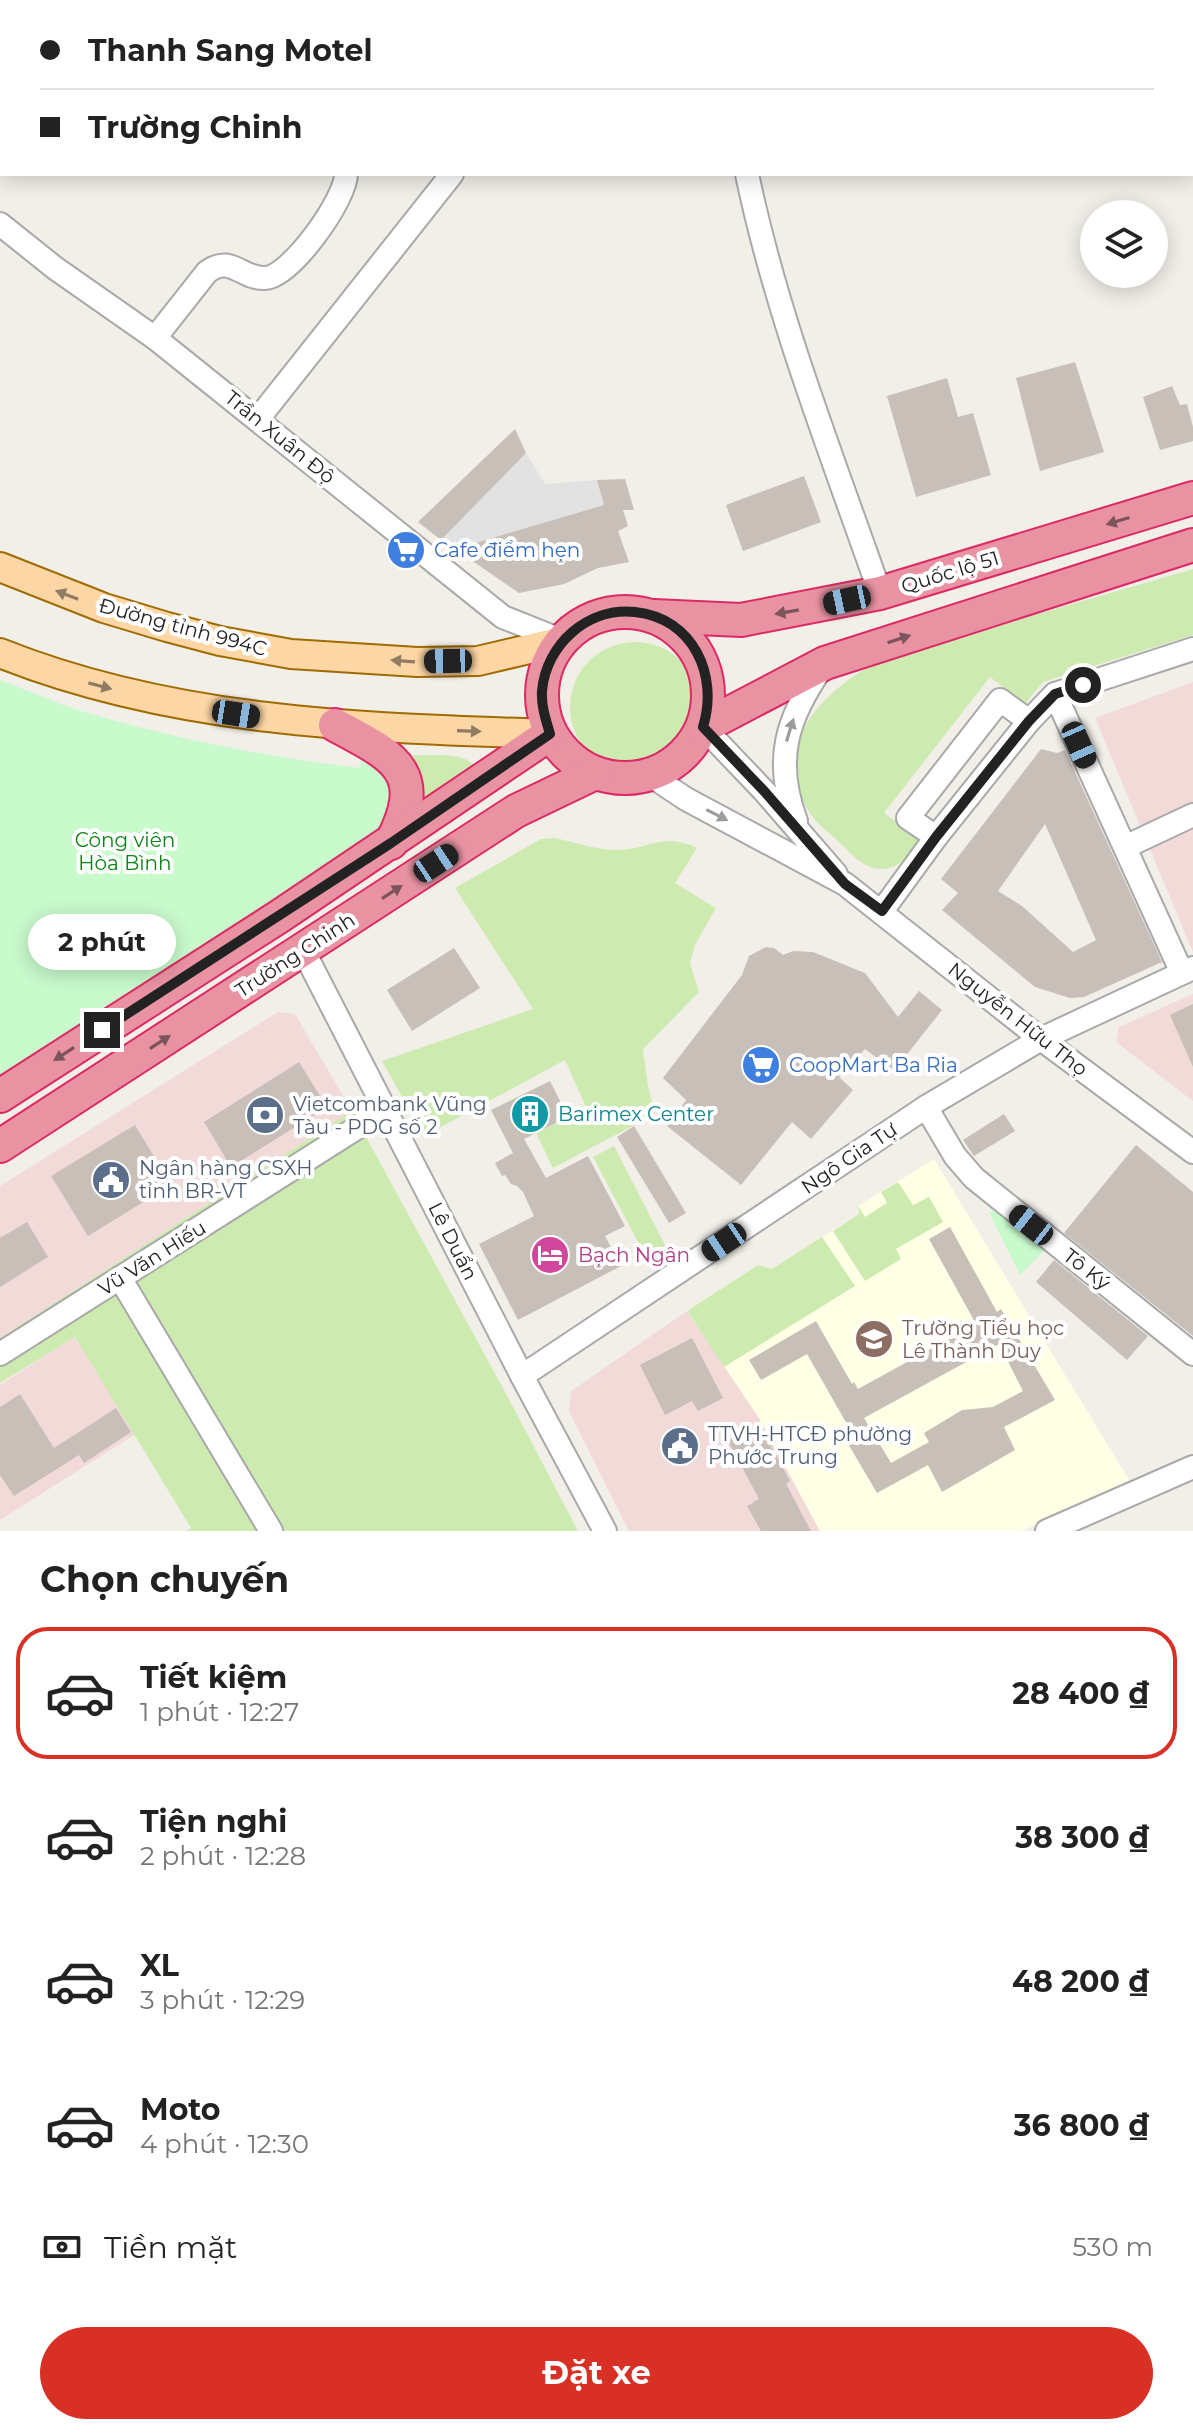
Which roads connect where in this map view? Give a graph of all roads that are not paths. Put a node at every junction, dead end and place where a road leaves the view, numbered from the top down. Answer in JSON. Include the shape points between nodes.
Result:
{"nodes":[{"id":1,"x":346,"y":176,"type":"edge"},
{"id":2,"x":450,"y":176,"type":"edge"},
{"id":3,"x":747,"y":176,"type":"edge"},
{"id":4,"x":0,"y":224,"type":"edge"},
{"id":5,"x":155,"y":338,"type":"junction"},
{"id":6,"x":258,"y":419,"type":"junction"},
{"id":7,"x":1193,"y":498,"type":"edge"},
{"id":8,"x":1193,"y":545,"type":"edge"},
{"id":9,"x":0,"y":567,"type":"edge"},
{"id":10,"x":880,"y":593,"type":"junction"},
{"id":11,"x":654,"y":616,"type":"junction"},
{"id":12,"x":563,"y":641,"type":"junction"},
{"id":13,"x":1193,"y":649,"type":"edge"},
{"id":14,"x":0,"y":653,"type":"edge"},
{"id":15,"x":825,"y":663,"type":"junction"},
{"id":16,"x":1055,"y":694,"type":"junction"},
{"id":17,"x":1029,"y":721,"type":"junction"},
{"id":18,"x":335,"y":725,"type":"junction"},
{"id":19,"x":703,"y":727,"type":"junction"},
{"id":20,"x":550,"y":734,"type":"junction"},
{"id":21,"x":595,"y":773,"type":"junction"},
{"id":22,"x":650,"y":775,"type":"junction"},
{"id":23,"x":1193,"y":815,"type":"edge"},
{"id":24,"x":801,"y":833,"type":"junction"},
{"id":25,"x":936,"y":837,"type":"junction"},
{"id":26,"x":391,"y":843,"type":"junction"},
{"id":27,"x":1125,"y":847,"type":"junction"},
{"id":28,"x":845,"y":884,"type":"junction"},
{"id":29,"x":882,"y":911,"type":"junction"},
{"id":30,"x":303,"y":950,"type":"junction"},
{"id":31,"x":1187,"y":970,"type":"edge"},
{"id":32,"x":1041,"y":1039,"type":"junction"},
{"id":33,"x":0,"y":1096,"type":"edge"},
{"id":34,"x":926,"y":1107,"type":"junction"},
{"id":35,"x":385,"y":1110,"type":"junction"},
{"id":36,"x":0,"y":1146,"type":"edge"},
{"id":37,"x":1193,"y":1152,"type":"edge"},
{"id":38,"x":120,"y":1278,"type":"junction"},
{"id":39,"x":0,"y":1354,"type":"edge"},
{"id":40,"x":1193,"y":1354,"type":"edge"},
{"id":41,"x":522,"y":1376,"type":"junction"},
{"id":42,"x":1193,"y":1467,"type":"edge"},
{"id":43,"x":271,"y":1531,"type":"edge"},
{"id":44,"x":605,"y":1531,"type":"edge"},
{"id":45,"x":1047,"y":1531,"type":"edge"}],
"edges":[{"from":1,"to":5,"type":"street","via":[[332,211],[291,264],[262,279],[216,265]]},
{"from":2,"to":6,"type":"street"},
{"from":3,"to":10,"type":"street","via":[[774,286]]},
{"from":4,"to":5,"type":"street","name":"Trần Xuân Độ"},
{"from":5,"to":6,"type":"street","name":"Trần Xuân Độ"},
{"from":6,"to":12,"type":"street","name":"Trần Xuân Độ","via":[[503,617]]},
{"from":7,"to":10,"type":"highway","name":"Quốc lộ 51","one_way":true},
{"from":15,"to":8,"type":"highway","one_way":true},
{"from":12,"to":9,"type":"main road","name":"Đường tỉnh 994C","one_way":true,"via":[[478,661],[291,654],[167,627]]},
{"from":10,"to":11,"type":"highway","name":"Quốc lộ 51","one_way":true,"via":[[741,620]]},
{"from":11,"to":12,"type":"highway","via":[[615,612],[595,617]]},
{"from":11,"to":19,"type":"highway","via":[[683,634],[702,661],[709,694]]},
{"from":12,"to":20,"type":"highway","via":[[544,675],[542,695]]},
{"from":13,"to":16,"type":"street"},
{"from":14,"to":18,"type":"main road","one_way":true,"via":[[147,699]]},
{"from":15,"to":19,"type":"highway"},
{"from":24,"to":15,"type":"street","one_way":true,"via":[[788,800],[786,741],[797,707]]},
{"from":16,"to":17,"type":"street"},
{"from":16,"to":27,"type":"street"},
{"from":17,"to":25,"type":"street"},
{"from":17,"to":25,"type":"street","via":[[1000,700],[908,818]]},
{"from":18,"to":20,"type":"main road","one_way":true},
{"from":18,"to":26,"type":"highway","via":[[399,766],[408,789],[404,817]]},
{"from":19,"to":22,"type":"highway","via":[[682,757]]},
{"from":19,"to":24,"type":"street","name":"Nguyễn Hữu Thọ"},
{"from":20,"to":21,"type":"highway","via":[[562,750]]},
{"from":20,"to":26,"type":"highway","name":"Trường Chinh"},
{"from":21,"to":22,"type":"highway","via":[[613,778]]},
{"from":30,"to":21,"type":"highway","name":"Trường Chinh","one_way":true,"via":[[516,811]]},
{"from":22,"to":28,"type":"street","name":"Nguyễn Hữu Thọ","one_way":true},
{"from":23,"to":27,"type":"street"},
{"from":24,"to":28,"type":"street","name":"Nguyễn Hữu Thọ"},
{"from":25,"to":29,"type":"street"},
{"from":26,"to":33,"type":"highway","name":"Trường Chinh","one_way":true},
{"from":27,"to":31,"type":"street"},
{"from":28,"to":29,"type":"street","name":"Nguyễn Hữu Thọ"},
{"from":29,"to":32,"type":"street","name":"Nguyễn Hữu Thọ"},
{"from":30,"to":35,"type":"street","name":"Lê Duẩn"},
{"from":36,"to":30,"type":"highway","name":"Trường Chinh","one_way":true},
{"from":31,"to":32,"type":"street","name":"Ngô Gia Tự"},
{"from":32,"to":34,"type":"street","name":"Ngô Gia Tự"},
{"from":32,"to":37,"type":"street","name":"Nguyễn Hữu Thọ"},
{"from":34,"to":40,"type":"street","name":"Tô Ký","via":[[974,1178]]},
{"from":34,"to":41,"type":"street","name":"Ngô Gia Tự"},
{"from":35,"to":38,"type":"street","name":"Vũ Văn Hiếu"},
{"from":35,"to":41,"type":"street","name":"Lê Duẩn"},
{"from":38,"to":39,"type":"street","name":"Vũ Văn Hiếu"},
{"from":38,"to":43,"type":"street"},
{"from":41,"to":44,"type":"street","name":"Lê Duẩn"},
{"from":42,"to":45,"type":"street"}]}
